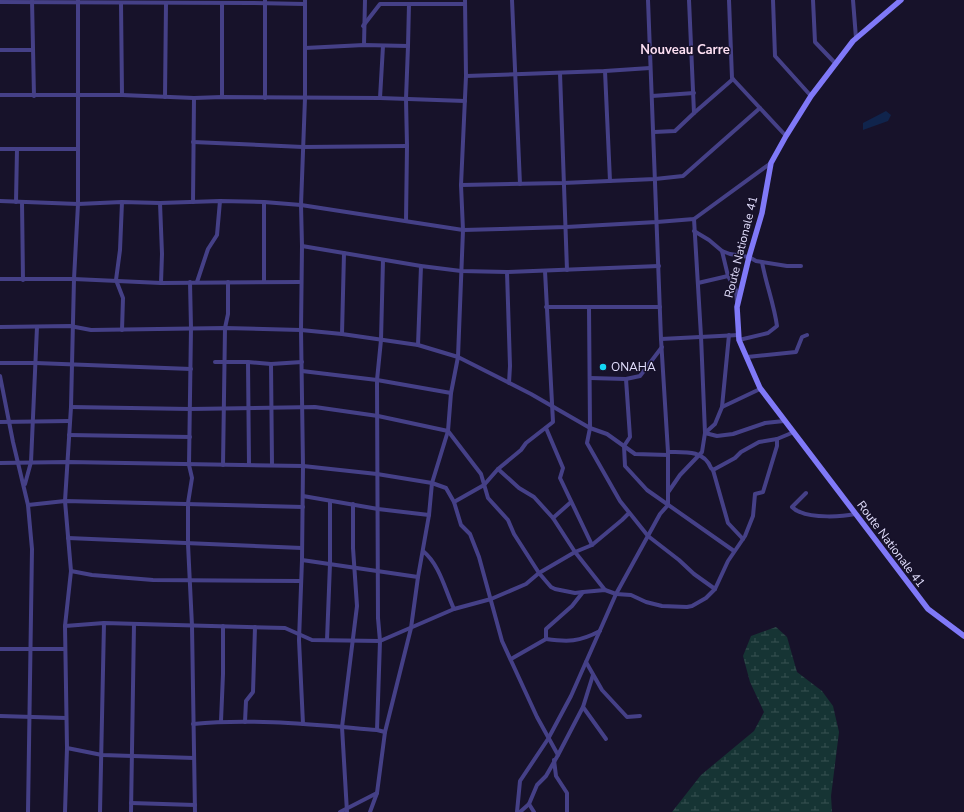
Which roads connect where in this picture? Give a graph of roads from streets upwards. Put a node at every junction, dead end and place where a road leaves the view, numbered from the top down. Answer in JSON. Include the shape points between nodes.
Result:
{"nodes":[{"id":1,"x":365,"y":0,"type":"edge"},
{"id":2,"x":512,"y":0,"type":"edge"},
{"id":3,"x":648,"y":0,"type":"edge"},
{"id":4,"x":689,"y":0,"type":"edge"},
{"id":5,"x":729,"y":0,"type":"edge"},
{"id":6,"x":773,"y":0,"type":"edge"},
{"id":7,"x":813,"y":0,"type":"edge"},
{"id":8,"x":853,"y":0,"type":"edge"},
{"id":9,"x":901,"y":0,"type":"edge"},
{"id":10,"x":32,"y":1,"type":"edge"},
{"id":11,"x":78,"y":1,"type":"edge"},
{"id":12,"x":0,"y":2,"type":"edge"},
{"id":13,"x":196,"y":2,"type":"edge"},
{"id":14,"x":265,"y":2,"type":"edge"},
{"id":15,"x":305,"y":2,"type":"edge"},
{"id":16,"x":465,"y":2,"type":"edge"},
{"id":17,"x":121,"y":3,"type":"junction"},
{"id":18,"x":166,"y":3,"type":"junction"},
{"id":19,"x":222,"y":3,"type":"junction"},
{"id":20,"x":409,"y":4,"type":"junction"},
{"id":21,"x":363,"y":26,"type":"junction"},
{"id":22,"x":856,"y":38,"type":"junction"},
{"id":23,"x":364,"y":45,"type":"junction"},
{"id":24,"x":384,"y":46,"type":"junction"},
{"id":25,"x":408,"y":46,"type":"junction"},
{"id":26,"x":305,"y":48,"type":"junction"},
{"id":27,"x":0,"y":50,"type":"edge"},
{"id":28,"x":33,"y":50,"type":"junction"},
{"id":29,"x":836,"y":64,"type":"junction"},
{"id":30,"x":650,"y":68,"type":"junction"},
{"id":31,"x":605,"y":71,"type":"junction"},
{"id":32,"x":560,"y":73,"type":"junction"},
{"id":33,"x":514,"y":75,"type":"junction"},
{"id":34,"x":466,"y":76,"type":"junction"},
{"id":35,"x":734,"y":79,"type":"junction"},
{"id":36,"x":694,"y":93,"type":"junction"},
{"id":37,"x":0,"y":95,"type":"edge"},
{"id":38,"x":78,"y":95,"type":"junction"},
{"id":39,"x":122,"y":95,"type":"junction"},
{"id":40,"x":34,"y":96,"type":"junction"},
{"id":41,"x":652,"y":96,"type":"junction"},
{"id":42,"x":811,"y":96,"type":"junction"},
{"id":43,"x":165,"y":97,"type":"junction"},
{"id":44,"x":222,"y":97,"type":"junction"},
{"id":45,"x":194,"y":98,"type":"junction"},
{"id":46,"x":265,"y":98,"type":"junction"},
{"id":47,"x":305,"y":98,"type":"junction"},
{"id":48,"x":380,"y":98,"type":"junction"},
{"id":49,"x":406,"y":99,"type":"junction"},
{"id":50,"x":465,"y":101,"type":"junction"},
{"id":51,"x":760,"y":108,"type":"junction"},
{"id":52,"x":694,"y":113,"type":"junction"},
{"id":53,"x":654,"y":132,"type":"junction"},
{"id":54,"x":786,"y":136,"type":"junction"},
{"id":55,"x":194,"y":142,"type":"junction"},
{"id":56,"x":407,"y":146,"type":"junction"},
{"id":57,"x":303,"y":147,"type":"junction"},
{"id":58,"x":0,"y":149,"type":"edge"},
{"id":59,"x":17,"y":149,"type":"junction"},
{"id":60,"x":78,"y":149,"type":"junction"},
{"id":61,"x":771,"y":163,"type":"junction"},
{"id":62,"x":655,"y":179,"type":"junction"},
{"id":63,"x":610,"y":181,"type":"junction"},
{"id":64,"x":520,"y":184,"type":"junction"},
{"id":65,"x":563,"y":184,"type":"junction"},
{"id":66,"x":461,"y":185,"type":"junction"},
{"id":67,"x":0,"y":201,"type":"edge"},
{"id":68,"x":220,"y":201,"type":"junction"},
{"id":69,"x":16,"y":202,"type":"junction"},
{"id":70,"x":22,"y":202,"type":"junction"},
{"id":71,"x":122,"y":202,"type":"junction"},
{"id":72,"x":193,"y":202,"type":"junction"},
{"id":73,"x":264,"y":202,"type":"junction"},
{"id":74,"x":160,"y":203,"type":"junction"},
{"id":75,"x":78,"y":204,"type":"junction"},
{"id":76,"x":301,"y":205,"type":"junction"},
{"id":77,"x":694,"y":219,"type":"junction"},
{"id":78,"x":406,"y":221,"type":"junction"},
{"id":79,"x":657,"y":222,"type":"junction"},
{"id":80,"x":566,"y":227,"type":"junction"},
{"id":81,"x":463,"y":230,"type":"junction"},
{"id":82,"x":694,"y":231,"type":"junction"},
{"id":83,"x":302,"y":246,"type":"junction"},
{"id":84,"x":722,"y":251,"type":"junction"},
{"id":85,"x":344,"y":253,"type":"junction"},
{"id":86,"x":749,"y":257,"type":"junction"},
{"id":87,"x":383,"y":260,"type":"junction"},
{"id":88,"x":762,"y":262,"type":"junction"},
{"id":89,"x":421,"y":266,"type":"junction"},
{"id":90,"x":659,"y":266,"type":"junction"},
{"id":91,"x":801,"y":266,"type":"dead end"},
{"id":92,"x":567,"y":270,"type":"junction"},
{"id":93,"x":460,"y":271,"type":"junction"},
{"id":94,"x":545,"y":271,"type":"junction"},
{"id":95,"x":507,"y":272,"type":"junction"},
{"id":96,"x":728,"y":276,"type":"junction"},
{"id":97,"x":0,"y":279,"type":"edge"},
{"id":98,"x":74,"y":279,"type":"junction"},
{"id":99,"x":23,"y":280,"type":"junction"},
{"id":100,"x":116,"y":280,"type":"junction"},
{"id":101,"x":190,"y":282,"type":"junction"},
{"id":102,"x":197,"y":282,"type":"junction"},
{"id":103,"x":228,"y":282,"type":"junction"},
{"id":104,"x":264,"y":282,"type":"junction"},
{"id":105,"x":301,"y":282,"type":"junction"},
{"id":106,"x":160,"y":283,"type":"junction"},
{"id":107,"x":698,"y":283,"type":"junction"},
{"id":108,"x":546,"y":307,"type":"junction"},
{"id":109,"x":588,"y":307,"type":"junction"},
{"id":110,"x":660,"y":307,"type":"junction"},
{"id":111,"x":737,"y":307,"type":"junction"},
{"id":112,"x":73,"y":326,"type":"junction"},
{"id":113,"x":0,"y":327,"type":"edge"},
{"id":114,"x":37,"y":327,"type":"junction"},
{"id":115,"x":191,"y":328,"type":"junction"},
{"id":116,"x":225,"y":328,"type":"junction"},
{"id":117,"x":122,"y":330,"type":"junction"},
{"id":118,"x":301,"y":330,"type":"junction"},
{"id":119,"x":342,"y":334,"type":"junction"},
{"id":120,"x":729,"y":335,"type":"junction"},
{"id":121,"x":807,"y":335,"type":"dead end"},
{"id":122,"x":701,"y":336,"type":"junction"},
{"id":123,"x":739,"y":338,"type":"junction"},
{"id":124,"x":661,"y":339,"type":"junction"},
{"id":125,"x":381,"y":340,"type":"junction"},
{"id":126,"x":418,"y":345,"type":"junction"},
{"id":127,"x":662,"y":347,"type":"junction"},
{"id":128,"x":458,"y":357,"type":"junction"},
{"id":129,"x":747,"y":357,"type":"junction"},
{"id":130,"x":215,"y":362,"type":"dead end"},
{"id":131,"x":224,"y":362,"type":"junction"},
{"id":132,"x":248,"y":362,"type":"junction"},
{"id":133,"x":302,"y":362,"type":"junction"},
{"id":134,"x":0,"y":363,"type":"edge"},
{"id":135,"x":36,"y":363,"type":"junction"},
{"id":136,"x":72,"y":364,"type":"junction"},
{"id":137,"x":271,"y":364,"type":"junction"},
{"id":138,"x":191,"y":368,"type":"junction"},
{"id":139,"x":302,"y":370,"type":"junction"},
{"id":140,"x":0,"y":376,"type":"edge"},
{"id":141,"x":590,"y":378,"type":"junction"},
{"id":142,"x":626,"y":379,"type":"junction"},
{"id":143,"x":377,"y":380,"type":"junction"},
{"id":144,"x":509,"y":383,"type":"junction"},
{"id":145,"x":760,"y":389,"type":"junction"},
{"id":146,"x":451,"y":393,"type":"junction"},
{"id":147,"x":71,"y":407,"type":"junction"},
{"id":148,"x":552,"y":407,"type":"junction"},
{"id":149,"x":722,"y":407,"type":"junction"},
{"id":150,"x":248,"y":408,"type":"junction"},
{"id":151,"x":272,"y":408,"type":"junction"},
{"id":152,"x":302,"y":408,"type":"junction"},
{"id":153,"x":224,"y":409,"type":"junction"},
{"id":154,"x":190,"y":410,"type":"junction"},
{"id":155,"x":378,"y":416,"type":"junction"},
{"id":156,"x":70,"y":421,"type":"junction"},
{"id":157,"x":784,"y":421,"type":"junction"},
{"id":158,"x":0,"y":422,"type":"edge"},
{"id":159,"x":9,"y":422,"type":"junction"},
{"id":160,"x":33,"y":422,"type":"junction"},
{"id":161,"x":546,"y":428,"type":"junction"},
{"id":162,"x":590,"y":428,"type":"junction"},
{"id":163,"x":448,"y":431,"type":"junction"},
{"id":164,"x":794,"y":432,"type":"junction"},
{"id":165,"x":705,"y":433,"type":"junction"},
{"id":166,"x":69,"y":435,"type":"junction"},
{"id":167,"x":190,"y":437,"type":"junction"},
{"id":168,"x":778,"y":439,"type":"junction"},
{"id":169,"x":624,"y":446,"type":"junction"},
{"id":170,"x":668,"y":454,"type":"junction"},
{"id":171,"x":698,"y":454,"type":"junction"},
{"id":172,"x":18,"y":462,"type":"junction"},
{"id":173,"x":31,"y":462,"type":"junction"},
{"id":174,"x":68,"y":462,"type":"junction"},
{"id":175,"x":0,"y":463,"type":"edge"},
{"id":176,"x":189,"y":465,"type":"junction"},
{"id":177,"x":223,"y":465,"type":"junction"},
{"id":178,"x":249,"y":465,"type":"junction"},
{"id":179,"x":272,"y":465,"type":"junction"},
{"id":180,"x":303,"y":466,"type":"junction"},
{"id":181,"x":498,"y":469,"type":"junction"},
{"id":182,"x":713,"y":470,"type":"junction"},
{"id":183,"x":377,"y":474,"type":"junction"},
{"id":184,"x":432,"y":483,"type":"junction"},
{"id":185,"x":24,"y":485,"type":"junction"},
{"id":186,"x":484,"y":485,"type":"junction"},
{"id":187,"x":668,"y":491,"type":"junction"},
{"id":188,"x":806,"y":493,"type":"dead end"},
{"id":189,"x":303,"y":496,"type":"junction"},
{"id":190,"x":65,"y":501,"type":"junction"},
{"id":191,"x":330,"y":501,"type":"junction"},
{"id":192,"x":454,"y":502,"type":"junction"},
{"id":193,"x":571,"y":502,"type":"junction"},
{"id":194,"x":188,"y":503,"type":"junction"},
{"id":195,"x":353,"y":504,"type":"junction"},
{"id":196,"x":28,"y":505,"type":"junction"},
{"id":197,"x":668,"y":505,"type":"junction"},
{"id":198,"x":303,"y":507,"type":"junction"},
{"id":199,"x":378,"y":509,"type":"junction"},
{"id":200,"x":629,"y":512,"type":"junction"},
{"id":201,"x":855,"y":514,"type":"junction"},
{"id":202,"x":429,"y":515,"type":"junction"},
{"id":203,"x":553,"y":518,"type":"junction"},
{"id":204,"x":648,"y":536,"type":"junction"},
{"id":205,"x":68,"y":538,"type":"junction"},
{"id":206,"x":743,"y":539,"type":"junction"},
{"id":207,"x":188,"y":544,"type":"junction"},
{"id":208,"x":592,"y":545,"type":"junction"},
{"id":209,"x":302,"y":548,"type":"junction"},
{"id":210,"x":423,"y":551,"type":"junction"},
{"id":211,"x":576,"y":552,"type":"junction"},
{"id":212,"x":734,"y":552,"type":"junction"},
{"id":213,"x":302,"y":560,"type":"junction"},
{"id":214,"x":330,"y":564,"type":"junction"},
{"id":215,"x":355,"y":568,"type":"junction"},
{"id":216,"x":71,"y":571,"type":"junction"},
{"id":217,"x":379,"y":572,"type":"junction"},
{"id":218,"x":539,"y":573,"type":"junction"},
{"id":219,"x":418,"y":577,"type":"junction"},
{"id":220,"x":189,"y":579,"type":"junction"},
{"id":221,"x":301,"y":580,"type":"junction"},
{"id":222,"x":715,"y":589,"type":"junction"},
{"id":223,"x":605,"y":590,"type":"junction"},
{"id":224,"x":582,"y":592,"type":"junction"},
{"id":225,"x":616,"y":594,"type":"junction"},
{"id":226,"x":491,"y":600,"type":"junction"},
{"id":227,"x":454,"y":609,"type":"junction"},
{"id":228,"x":104,"y":623,"type":"junction"},
{"id":229,"x":134,"y":624,"type":"junction"},
{"id":230,"x":65,"y":626,"type":"junction"},
{"id":231,"x":192,"y":626,"type":"junction"},
{"id":232,"x":223,"y":626,"type":"junction"},
{"id":233,"x":255,"y":627,"type":"junction"},
{"id":234,"x":411,"y":628,"type":"junction"},
{"id":235,"x":600,"y":631,"type":"junction"},
{"id":236,"x":299,"y":634,"type":"junction"},
{"id":237,"x":964,"y":636,"type":"edge"},
{"id":238,"x":546,"y":639,"type":"junction"},
{"id":239,"x":327,"y":640,"type":"junction"},
{"id":240,"x":353,"y":641,"type":"junction"},
{"id":241,"x":380,"y":642,"type":"junction"},
{"id":242,"x":0,"y":648,"type":"edge"},
{"id":243,"x":30,"y":649,"type":"junction"},
{"id":244,"x":65,"y":649,"type":"junction"},
{"id":245,"x":511,"y":659,"type":"junction"},
{"id":246,"x":586,"y":662,"type":"junction"},
{"id":247,"x":593,"y":675,"type":"junction"},
{"id":248,"x":583,"y":707,"type":"junction"},
{"id":249,"x":0,"y":716,"type":"edge"},
{"id":250,"x":640,"y":716,"type":"dead end"},
{"id":251,"x":29,"y":717,"type":"junction"},
{"id":252,"x":66,"y":718,"type":"junction"},
{"id":253,"x":221,"y":721,"type":"junction"},
{"id":254,"x":245,"y":722,"type":"junction"},
{"id":255,"x":193,"y":724,"type":"junction"},
{"id":256,"x":303,"y":724,"type":"junction"},
{"id":257,"x":342,"y":727,"type":"junction"},
{"id":258,"x":377,"y":730,"type":"junction"},
{"id":259,"x":385,"y":732,"type":"junction"},
{"id":260,"x":548,"y":739,"type":"junction"},
{"id":261,"x":606,"y":739,"type":"dead end"},
{"id":262,"x":67,"y":748,"type":"junction"},
{"id":263,"x":102,"y":755,"type":"junction"},
{"id":264,"x":558,"y":755,"type":"junction"},
{"id":265,"x":132,"y":756,"type":"junction"},
{"id":266,"x":194,"y":758,"type":"junction"},
{"id":267,"x":554,"y":759,"type":"junction"},
{"id":268,"x":377,"y":793,"type":"junction"},
{"id":269,"x":131,"y":803,"type":"junction"},
{"id":270,"x":529,"y":804,"type":"junction"},
{"id":271,"x":195,"y":805,"type":"junction"},
{"id":272,"x":347,"y":810,"type":"edge"},
{"id":273,"x":28,"y":812,"type":"edge"},
{"id":274,"x":65,"y":812,"type":"edge"},
{"id":275,"x":100,"y":812,"type":"edge"},
{"id":276,"x":131,"y":812,"type":"edge"},
{"id":277,"x":195,"y":812,"type":"edge"},
{"id":278,"x":340,"y":812,"type":"edge"},
{"id":279,"x":370,"y":812,"type":"edge"},
{"id":280,"x":518,"y":812,"type":"edge"},
{"id":281,"x":534,"y":812,"type":"edge"},
{"id":282,"x":567,"y":812,"type":"edge"}],
"edges":[{"from":1,"to":21,"type":"street"},
{"from":2,"to":33,"type":"street"},
{"from":3,"to":30,"type":"street"},
{"from":4,"to":36,"type":"street"},
{"from":5,"to":35,"type":"street"},
{"from":6,"to":42,"type":"street","via":[[775,56]]},
{"from":7,"to":29,"type":"street","via":[[815,42]]},
{"from":8,"to":22,"type":"street"},
{"from":9,"to":22,"type":"street","name":"Route Nationale 41"},
{"from":10,"to":11,"type":"street"},
{"from":10,"to":12,"type":"street"},
{"from":10,"to":28,"type":"street"},
{"from":11,"to":17,"type":"street"},
{"from":11,"to":38,"type":"street"},
{"from":13,"to":18,"type":"street"},
{"from":13,"to":19,"type":"street"},
{"from":14,"to":15,"type":"street"},
{"from":14,"to":19,"type":"street"},
{"from":14,"to":46,"type":"street"},
{"from":15,"to":26,"type":"street"},
{"from":16,"to":20,"type":"street"},
{"from":16,"to":34,"type":"street"},
{"from":17,"to":18,"type":"street"},
{"from":17,"to":39,"type":"street"},
{"from":18,"to":43,"type":"street"},
{"from":19,"to":44,"type":"street"},
{"from":20,"to":21,"type":"street","via":[[380,4]]},
{"from":20,"to":25,"type":"street"},
{"from":21,"to":23,"type":"street"},
{"from":22,"to":29,"type":"street","name":"Route Nationale 41"},
{"from":23,"to":24,"type":"street"},
{"from":23,"to":26,"type":"street"},
{"from":24,"to":25,"type":"street"},
{"from":24,"to":48,"type":"street"},
{"from":25,"to":49,"type":"street"},
{"from":26,"to":47,"type":"street"},
{"from":27,"to":28,"type":"street"},
{"from":28,"to":40,"type":"street"},
{"from":29,"to":42,"type":"street","name":"Route Nationale 41"},
{"from":30,"to":31,"type":"street"},
{"from":30,"to":41,"type":"street"},
{"from":31,"to":32,"type":"street"},
{"from":31,"to":63,"type":"street"},
{"from":32,"to":33,"type":"street"},
{"from":32,"to":65,"type":"street"},
{"from":33,"to":34,"type":"street"},
{"from":33,"to":64,"type":"street"},
{"from":34,"to":50,"type":"street"},
{"from":35,"to":51,"type":"street"},
{"from":35,"to":52,"type":"street"},
{"from":36,"to":41,"type":"street"},
{"from":36,"to":52,"type":"street"},
{"from":37,"to":40,"type":"street"},
{"from":38,"to":39,"type":"street"},
{"from":38,"to":40,"type":"street"},
{"from":38,"to":60,"type":"street"},
{"from":39,"to":43,"type":"street"},
{"from":41,"to":53,"type":"street"},
{"from":42,"to":54,"type":"street","name":"Route Nationale 41"},
{"from":43,"to":45,"type":"street"},
{"from":44,"to":45,"type":"street"},
{"from":44,"to":46,"type":"street"},
{"from":45,"to":55,"type":"street"},
{"from":46,"to":47,"type":"street"},
{"from":47,"to":48,"type":"street"},
{"from":47,"to":57,"type":"street"},
{"from":48,"to":49,"type":"street"},
{"from":49,"to":50,"type":"street"},
{"from":49,"to":56,"type":"street"},
{"from":50,"to":66,"type":"street"},
{"from":51,"to":54,"type":"street"},
{"from":51,"to":62,"type":"street","via":[[683,176]]},
{"from":52,"to":53,"type":"street","via":[[675,131]]},
{"from":53,"to":62,"type":"street"},
{"from":54,"to":61,"type":"street","name":"Route Nationale 41"},
{"from":55,"to":57,"type":"street"},
{"from":55,"to":72,"type":"street"},
{"from":56,"to":57,"type":"street"},
{"from":56,"to":78,"type":"street"},
{"from":57,"to":76,"type":"street"},
{"from":58,"to":59,"type":"street"},
{"from":59,"to":60,"type":"street"},
{"from":59,"to":69,"type":"street"},
{"from":60,"to":75,"type":"street"},
{"from":61,"to":77,"type":"street"},
{"from":61,"to":86,"type":"street","name":"Route Nationale 41","via":[[762,213]]},
{"from":62,"to":63,"type":"street"},
{"from":62,"to":79,"type":"street"},
{"from":63,"to":65,"type":"street"},
{"from":64,"to":65,"type":"street"},
{"from":64,"to":66,"type":"street"},
{"from":65,"to":80,"type":"street"},
{"from":66,"to":81,"type":"street"},
{"from":67,"to":69,"type":"street"},
{"from":68,"to":72,"type":"street"},
{"from":68,"to":73,"type":"street"},
{"from":68,"to":102,"type":"street","via":[[217,235],[208,249]]},
{"from":69,"to":70,"type":"street"},
{"from":70,"to":75,"type":"street"},
{"from":70,"to":99,"type":"street"},
{"from":71,"to":74,"type":"street"},
{"from":71,"to":75,"type":"street"},
{"from":71,"to":100,"type":"street"},
{"from":72,"to":74,"type":"street"},
{"from":73,"to":76,"type":"street"},
{"from":73,"to":104,"type":"street"},
{"from":74,"to":106,"type":"street"},
{"from":75,"to":98,"type":"street"},
{"from":76,"to":78,"type":"street"},
{"from":76,"to":83,"type":"street"},
{"from":77,"to":79,"type":"street"},
{"from":77,"to":82,"type":"street"},
{"from":78,"to":81,"type":"street"},
{"from":79,"to":80,"type":"street"},
{"from":79,"to":90,"type":"street"},
{"from":80,"to":81,"type":"street"},
{"from":80,"to":92,"type":"street"},
{"from":81,"to":93,"type":"street"},
{"from":82,"to":84,"type":"street"},
{"from":82,"to":107,"type":"street"},
{"from":83,"to":85,"type":"street"},
{"from":83,"to":105,"type":"street"},
{"from":84,"to":86,"type":"street"},
{"from":84,"to":96,"type":"street"},
{"from":85,"to":87,"type":"street"},
{"from":85,"to":119,"type":"street"},
{"from":86,"to":88,"type":"street"},
{"from":86,"to":111,"type":"street","name":"Route Nationale 41"},
{"from":87,"to":89,"type":"street"},
{"from":87,"to":125,"type":"street"},
{"from":88,"to":91,"type":"street"},
{"from":88,"to":123,"type":"street","via":[[777,326],[768,332]]},
{"from":89,"to":93,"type":"street"},
{"from":89,"to":126,"type":"street"},
{"from":90,"to":92,"type":"street"},
{"from":90,"to":110,"type":"street"},
{"from":92,"to":94,"type":"street"},
{"from":93,"to":95,"type":"street"},
{"from":93,"to":128,"type":"street"},
{"from":94,"to":95,"type":"street"},
{"from":94,"to":108,"type":"street"},
{"from":95,"to":144,"type":"street"},
{"from":96,"to":107,"type":"street"},
{"from":96,"to":111,"type":"street","via":[[736,290]]},
{"from":97,"to":99,"type":"street"},
{"from":98,"to":99,"type":"street"},
{"from":98,"to":100,"type":"street"},
{"from":98,"to":112,"type":"street"},
{"from":100,"to":106,"type":"street"},
{"from":100,"to":117,"type":"street","via":[[123,298]]},
{"from":101,"to":102,"type":"street"},
{"from":101,"to":106,"type":"street"},
{"from":101,"to":115,"type":"street"},
{"from":102,"to":103,"type":"street"},
{"from":103,"to":104,"type":"street"},
{"from":103,"to":116,"type":"street","via":[[228,314]]},
{"from":104,"to":105,"type":"street"},
{"from":105,"to":118,"type":"street"},
{"from":107,"to":122,"type":"street"},
{"from":108,"to":109,"type":"street"},
{"from":108,"to":148,"type":"street"},
{"from":109,"to":110,"type":"street"},
{"from":109,"to":141,"type":"street"},
{"from":110,"to":124,"type":"street"},
{"from":111,"to":123,"type":"street","name":"Route Nationale 41"},
{"from":112,"to":114,"type":"street"},
{"from":112,"to":117,"type":"street","via":[[91,330]]},
{"from":112,"to":136,"type":"street"},
{"from":113,"to":114,"type":"street"},
{"from":114,"to":135,"type":"street"},
{"from":115,"to":116,"type":"street"},
{"from":115,"to":117,"type":"street"},
{"from":115,"to":138,"type":"street"},
{"from":116,"to":118,"type":"street"},
{"from":116,"to":131,"type":"street"},
{"from":118,"to":119,"type":"street"},
{"from":118,"to":133,"type":"street"},
{"from":119,"to":125,"type":"street"},
{"from":120,"to":122,"type":"street"},
{"from":120,"to":123,"type":"street"},
{"from":120,"to":149,"type":"street"},
{"from":121,"to":129,"type":"street","via":[[802,337],[796,352]]},
{"from":122,"to":124,"type":"street"},
{"from":122,"to":165,"type":"street"},
{"from":123,"to":129,"type":"street","name":"Route Nationale 41"},
{"from":124,"to":127,"type":"street"},
{"from":125,"to":126,"type":"street"},
{"from":125,"to":143,"type":"street"},
{"from":126,"to":128,"type":"street"},
{"from":127,"to":142,"type":"street","via":[[640,376]]},
{"from":127,"to":170,"type":"street"},
{"from":128,"to":144,"type":"street"},
{"from":128,"to":146,"type":"street"},
{"from":129,"to":145,"type":"street","name":"Route Nationale 41"},
{"from":130,"to":131,"type":"street"},
{"from":131,"to":132,"type":"street"},
{"from":131,"to":153,"type":"street"},
{"from":132,"to":137,"type":"street"},
{"from":132,"to":150,"type":"street"},
{"from":133,"to":137,"type":"street"},
{"from":133,"to":139,"type":"street"},
{"from":134,"to":135,"type":"street"},
{"from":135,"to":136,"type":"street"},
{"from":135,"to":160,"type":"street"},
{"from":136,"to":138,"type":"street"},
{"from":136,"to":147,"type":"street"},
{"from":137,"to":151,"type":"street"},
{"from":138,"to":154,"type":"street"},
{"from":139,"to":143,"type":"street"},
{"from":139,"to":152,"type":"street"},
{"from":140,"to":159,"type":"street"},
{"from":141,"to":142,"type":"street"},
{"from":141,"to":162,"type":"street"},
{"from":142,"to":169,"type":"street","via":[[630,437]]},
{"from":143,"to":146,"type":"street"},
{"from":143,"to":155,"type":"street"},
{"from":144,"to":148,"type":"street"},
{"from":145,"to":149,"type":"street"},
{"from":145,"to":157,"type":"street","name":"Route Nationale 41"},
{"from":146,"to":163,"type":"street"},
{"from":147,"to":154,"type":"street"},
{"from":147,"to":156,"type":"street"},
{"from":148,"to":161,"type":"street","via":[[553,422]]},
{"from":148,"to":162,"type":"street"},
{"from":149,"to":165,"type":"street","via":[[714,424]]},
{"from":150,"to":151,"type":"street"},
{"from":150,"to":153,"type":"street"},
{"from":150,"to":178,"type":"street"},
{"from":151,"to":152,"type":"street"},
{"from":151,"to":179,"type":"street"},
{"from":152,"to":155,"type":"street","via":[[315,407]]},
{"from":152,"to":180,"type":"street"},
{"from":153,"to":154,"type":"street"},
{"from":153,"to":177,"type":"street"},
{"from":154,"to":167,"type":"street"},
{"from":155,"to":163,"type":"street"},
{"from":155,"to":183,"type":"street"},
{"from":156,"to":160,"type":"street"},
{"from":156,"to":166,"type":"street"},
{"from":157,"to":164,"type":"street","name":"Route Nationale 41"},
{"from":157,"to":165,"type":"street","via":[[765,423],[733,434],[717,436]]},
{"from":158,"to":159,"type":"street"},
{"from":159,"to":160,"type":"street"},
{"from":159,"to":172,"type":"street"},
{"from":160,"to":173,"type":"street"},
{"from":161,"to":181,"type":"street"},
{"from":161,"to":193,"type":"street","via":[[563,468],[560,478]]},
{"from":162,"to":169,"type":"street","via":[[607,434]]},
{"from":162,"to":200,"type":"street","via":[[587,443]]},
{"from":163,"to":184,"type":"street"},
{"from":163,"to":186,"type":"street","via":[[481,474]]},
{"from":164,"to":168,"type":"street"},
{"from":164,"to":201,"type":"street","name":"Route Nationale 41"},
{"from":165,"to":171,"type":"street","via":[[702,452]]},
{"from":166,"to":167,"type":"street"},
{"from":166,"to":174,"type":"street"},
{"from":167,"to":176,"type":"street"},
{"from":168,"to":182,"type":"street","via":[[759,442]]},
{"from":168,"to":206,"type":"street","via":[[763,492],[755,494],[753,516]]},
{"from":169,"to":170,"type":"street","via":[[635,454]]},
{"from":169,"to":197,"type":"street","via":[[625,466],[647,490]]},
{"from":170,"to":171,"type":"street"},
{"from":170,"to":187,"type":"street"},
{"from":171,"to":182,"type":"street"},
{"from":171,"to":187,"type":"street"},
{"from":172,"to":173,"type":"street"},
{"from":172,"to":175,"type":"street"},
{"from":172,"to":185,"type":"street"},
{"from":173,"to":174,"type":"street"},
{"from":173,"to":185,"type":"street"},
{"from":174,"to":176,"type":"street"},
{"from":174,"to":190,"type":"street"},
{"from":176,"to":177,"type":"street"},
{"from":176,"to":194,"type":"street","via":[[192,478]]},
{"from":177,"to":178,"type":"street"},
{"from":178,"to":179,"type":"street"},
{"from":179,"to":180,"type":"street"},
{"from":180,"to":183,"type":"street"},
{"from":180,"to":189,"type":"street"},
{"from":181,"to":186,"type":"street"},
{"from":181,"to":203,"type":"street","via":[[519,488],[534,496]]},
{"from":182,"to":206,"type":"street","via":[[728,522]]},
{"from":183,"to":184,"type":"street"},
{"from":183,"to":199,"type":"street"},
{"from":184,"to":192,"type":"street","via":[[446,488]]},
{"from":184,"to":202,"type":"street"},
{"from":185,"to":196,"type":"street"},
{"from":186,"to":192,"type":"street"},
{"from":186,"to":218,"type":"street","via":[[488,498],[508,520]]},
{"from":187,"to":197,"type":"street"},
{"from":188,"to":201,"type":"street","via":[[792,507],[799,512],[810,515]]},
{"from":189,"to":191,"type":"street"},
{"from":189,"to":198,"type":"street"},
{"from":190,"to":194,"type":"street"},
{"from":190,"to":196,"type":"street"},
{"from":190,"to":205,"type":"street"},
{"from":191,"to":195,"type":"street"},
{"from":191,"to":214,"type":"street"},
{"from":192,"to":226,"type":"street","via":[[461,525],[470,534],[479,557]]},
{"from":193,"to":203,"type":"street"},
{"from":193,"to":208,"type":"street"},
{"from":194,"to":198,"type":"street"},
{"from":194,"to":207,"type":"street"},
{"from":195,"to":199,"type":"street"},
{"from":195,"to":215,"type":"street"},
{"from":196,"to":243,"type":"street","via":[[32,549]]},
{"from":197,"to":204,"type":"street"},
{"from":197,"to":212,"type":"street"},
{"from":198,"to":209,"type":"street"},
{"from":199,"to":202,"type":"street"},
{"from":199,"to":217,"type":"street"},
{"from":200,"to":204,"type":"street"},
{"from":200,"to":208,"type":"street"},
{"from":201,"to":237,"type":"street","name":"Route Nationale 41","via":[[928,609]]},
{"from":202,"to":210,"type":"street"},
{"from":203,"to":211,"type":"street"},
{"from":204,"to":222,"type":"street"},
{"from":204,"to":225,"type":"street"},
{"from":205,"to":207,"type":"street"},
{"from":205,"to":216,"type":"street"},
{"from":206,"to":212,"type":"street"},
{"from":207,"to":209,"type":"street"},
{"from":207,"to":220,"type":"street"},
{"from":208,"to":211,"type":"street"},
{"from":209,"to":213,"type":"street"},
{"from":210,"to":219,"type":"street"},
{"from":210,"to":227,"type":"street","via":[[431,558]]},
{"from":211,"to":218,"type":"street"},
{"from":211,"to":223,"type":"street"},
{"from":212,"to":222,"type":"street"},
{"from":213,"to":214,"type":"street"},
{"from":213,"to":221,"type":"street"},
{"from":214,"to":215,"type":"street"},
{"from":214,"to":239,"type":"street"},
{"from":215,"to":217,"type":"street"},
{"from":215,"to":240,"type":"street","via":[[357,606]]},
{"from":216,"to":220,"type":"street","via":[[153,580]]},
{"from":216,"to":230,"type":"street"},
{"from":217,"to":219,"type":"street"},
{"from":217,"to":241,"type":"street"},
{"from":218,"to":224,"type":"street","via":[[555,589]]},
{"from":218,"to":226,"type":"street","via":[[526,584]]},
{"from":219,"to":234,"type":"street"},
{"from":220,"to":221,"type":"street"},
{"from":220,"to":231,"type":"street"},
{"from":221,"to":236,"type":"street"},
{"from":222,"to":225,"type":"street","via":[[706,598],[687,607],[662,606],[631,595]]},
{"from":223,"to":224,"type":"street"},
{"from":223,"to":225,"type":"street"},
{"from":224,"to":238,"type":"street","via":[[572,606],[546,630]]},
{"from":225,"to":235,"type":"street"},
{"from":226,"to":227,"type":"street"},
{"from":226,"to":245,"type":"street","via":[[502,641]]},
{"from":227,"to":234,"type":"street"},
{"from":228,"to":229,"type":"street"},
{"from":228,"to":230,"type":"street"},
{"from":228,"to":263,"type":"street"},
{"from":229,"to":231,"type":"street"},
{"from":229,"to":265,"type":"street"},
{"from":230,"to":244,"type":"street"},
{"from":231,"to":232,"type":"street"},
{"from":231,"to":255,"type":"street"},
{"from":232,"to":233,"type":"street"},
{"from":232,"to":253,"type":"street"},
{"from":233,"to":236,"type":"street","via":[[285,628]]},
{"from":233,"to":254,"type":"street","via":[[253,692],[246,701]]},
{"from":234,"to":241,"type":"street"},
{"from":234,"to":259,"type":"street"},
{"from":235,"to":238,"type":"street","via":[[579,640]]},
{"from":235,"to":246,"type":"street"},
{"from":236,"to":239,"type":"street","via":[[312,640]]},
{"from":236,"to":256,"type":"street"},
{"from":238,"to":245,"type":"street"},
{"from":239,"to":240,"type":"street"},
{"from":240,"to":241,"type":"street"},
{"from":240,"to":257,"type":"street"},
{"from":241,"to":258,"type":"street"},
{"from":242,"to":243,"type":"street"},
{"from":243,"to":244,"type":"street"},
{"from":243,"to":251,"type":"street"},
{"from":244,"to":252,"type":"street"},
{"from":245,"to":260,"type":"street"},
{"from":246,"to":247,"type":"street"},
{"from":246,"to":260,"type":"street"},
{"from":247,"to":248,"type":"street"},
{"from":247,"to":250,"type":"street","via":[[602,690],[627,717]]},
{"from":248,"to":261,"type":"street"},
{"from":248,"to":264,"type":"street"},
{"from":249,"to":251,"type":"street"},
{"from":251,"to":252,"type":"street"},
{"from":251,"to":273,"type":"street"},
{"from":252,"to":262,"type":"street"},
{"from":253,"to":254,"type":"street"},
{"from":253,"to":255,"type":"street"},
{"from":254,"to":256,"type":"street"},
{"from":255,"to":266,"type":"street"},
{"from":256,"to":257,"type":"street"},
{"from":257,"to":258,"type":"street"},
{"from":257,"to":272,"type":"street"},
{"from":258,"to":259,"type":"street"},
{"from":259,"to":268,"type":"street"},
{"from":260,"to":264,"type":"street"},
{"from":260,"to":280,"type":"street","via":[[520,780]]},
{"from":262,"to":263,"type":"street"},
{"from":262,"to":274,"type":"street"},
{"from":263,"to":265,"type":"street"},
{"from":263,"to":275,"type":"street"},
{"from":264,"to":267,"type":"street"},
{"from":265,"to":266,"type":"street"},
{"from":265,"to":269,"type":"street"},
{"from":266,"to":271,"type":"street"},
{"from":267,"to":270,"type":"street","via":[[546,776],[537,785]]},
{"from":267,"to":282,"type":"street","via":[[556,776],[567,793]]},
{"from":268,"to":272,"type":"street"},
{"from":268,"to":279,"type":"street"},
{"from":269,"to":271,"type":"street"},
{"from":269,"to":276,"type":"street"},
{"from":270,"to":280,"type":"street"},
{"from":270,"to":281,"type":"street"},
{"from":271,"to":277,"type":"street"},
{"from":272,"to":278,"type":"street"}]}
